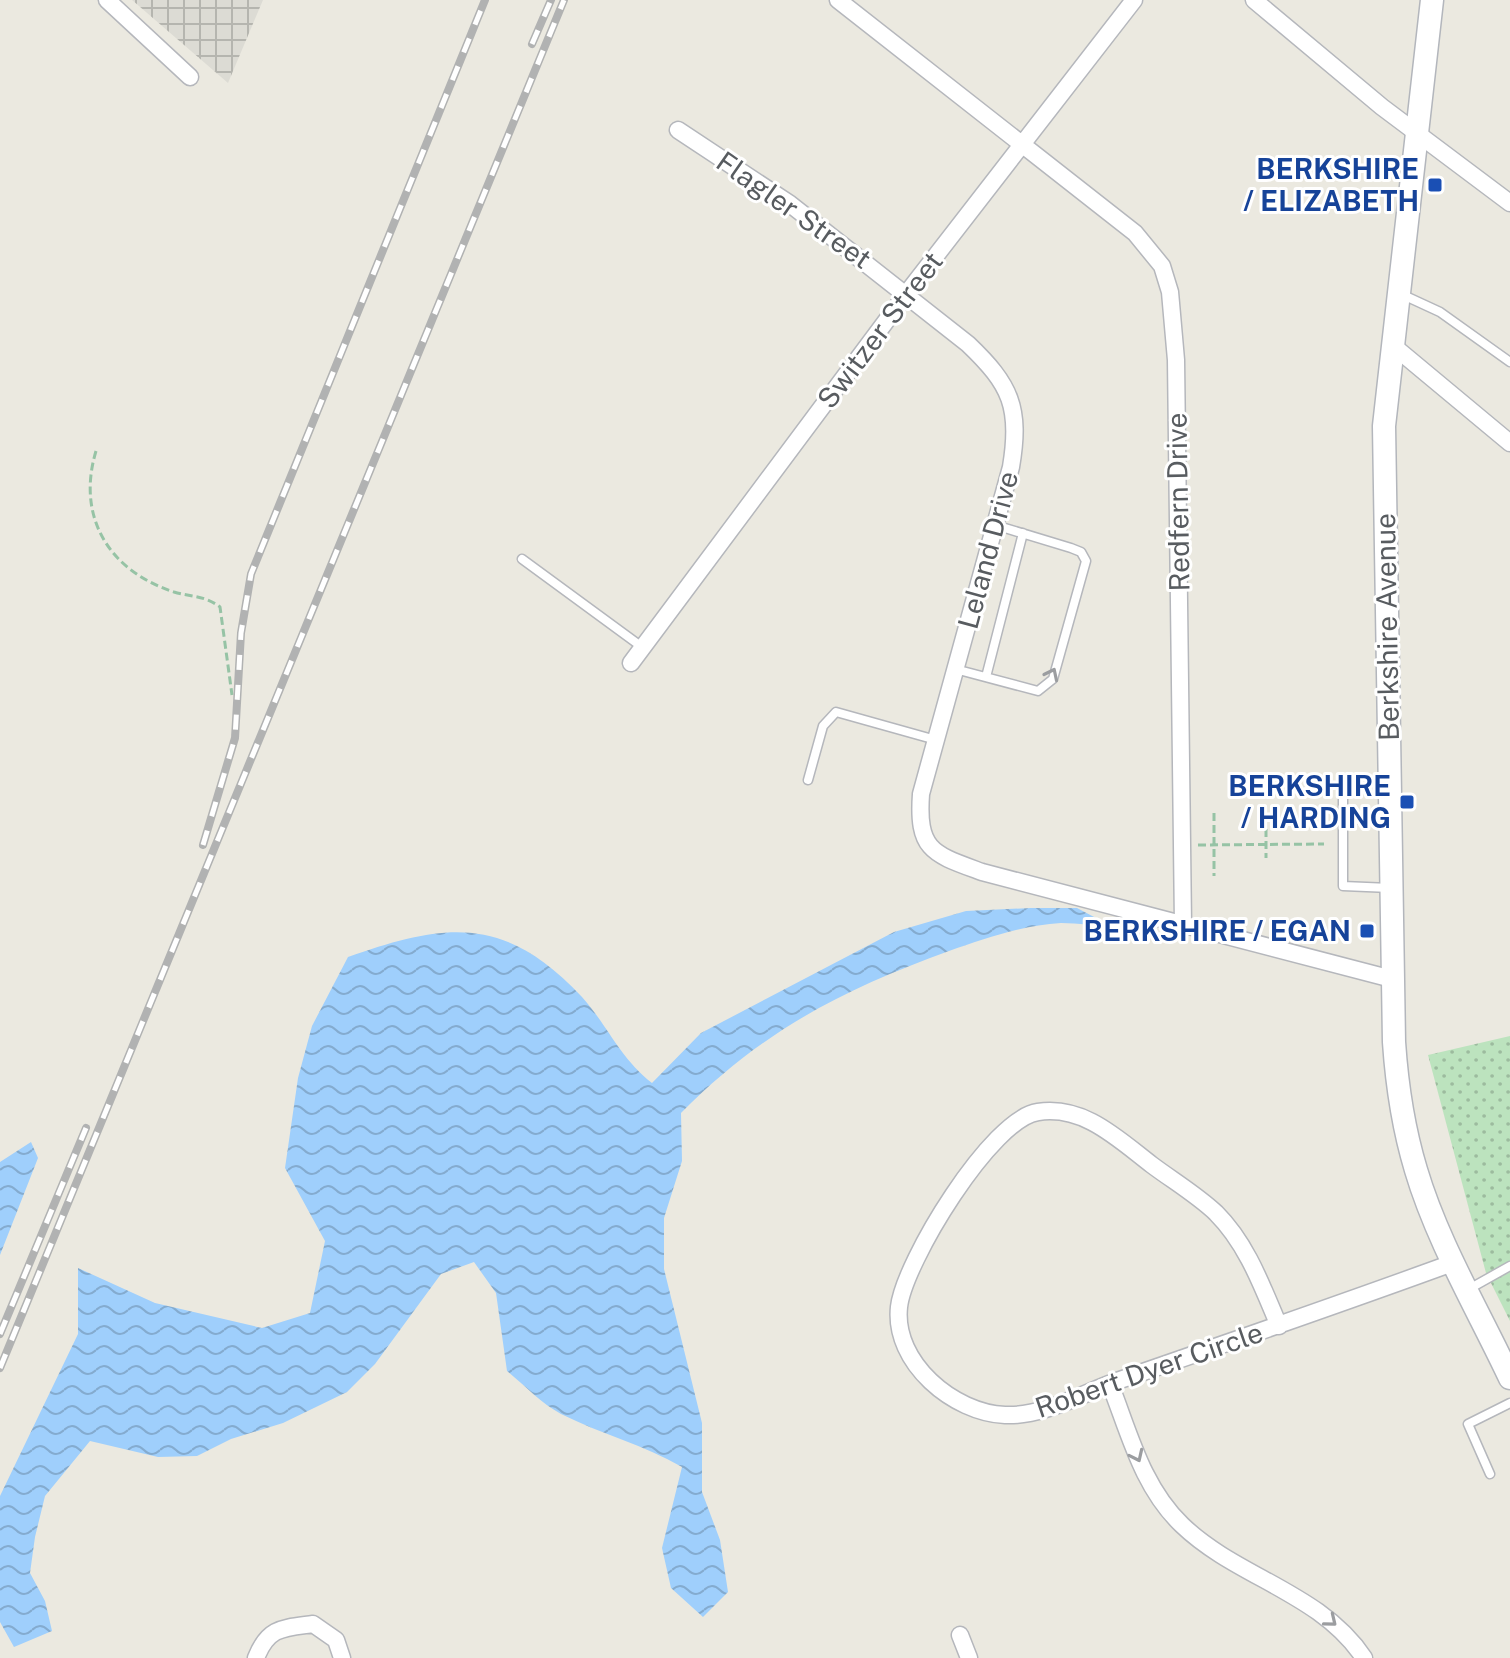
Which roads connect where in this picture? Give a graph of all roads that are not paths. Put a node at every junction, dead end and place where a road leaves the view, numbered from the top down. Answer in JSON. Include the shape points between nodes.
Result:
{"nodes":[{"id":1,"x":107,"y":0,"type":"edge"},
{"id":2,"x":838,"y":0,"type":"edge"},
{"id":3,"x":1134,"y":0,"type":"edge"},
{"id":4,"x":1254,"y":0,"type":"edge"},
{"id":5,"x":1432,"y":0,"type":"edge"},
{"id":6,"x":190,"y":77,"type":"dead end"},
{"id":7,"x":678,"y":130,"type":"dead end"},
{"id":8,"x":1415,"y":132,"type":"junction"},
{"id":9,"x":1024,"y":143,"type":"junction"},
{"id":10,"x":1510,"y":203,"type":"edge"},
{"id":11,"x":1397,"y":292,"type":"junction"},
{"id":12,"x":907,"y":293,"type":"junction"},
{"id":13,"x":1391,"y":344,"type":"junction"},
{"id":14,"x":1510,"y":362,"type":"edge"},
{"id":15,"x":1510,"y":443,"type":"edge"},
{"id":16,"x":995,"y":525,"type":"junction"},
{"id":17,"x":1023,"y":533,"type":"junction"},
{"id":18,"x":522,"y":559,"type":"dead end"},
{"id":19,"x":643,"y":647,"type":"junction"},
{"id":20,"x":631,"y":663,"type":"dead end"},
{"id":21,"x":955,"y":669,"type":"junction"},
{"id":22,"x":986,"y":677,"type":"junction"},
{"id":23,"x":936,"y":740,"type":"junction"},
{"id":24,"x":808,"y":780,"type":"dead end"},
{"id":25,"x":1343,"y":794,"type":"dead end"},
{"id":26,"x":1343,"y":819,"type":"junction"},
{"id":27,"x":1390,"y":819,"type":"junction"},
{"id":28,"x":1391,"y":888,"type":"junction"},
{"id":29,"x":1183,"y":925,"type":"junction"},
{"id":30,"x":1392,"y":979,"type":"junction"},
{"id":31,"x":1455,"y":1262,"type":"junction"},
{"id":32,"x":1510,"y":1266,"type":"edge"},
{"id":33,"x":1468,"y":1289,"type":"junction"},
{"id":34,"x":1279,"y":1326,"type":"junction"},
{"id":35,"x":1510,"y":1378,"type":"edge"},
{"id":36,"x":1110,"y":1384,"type":"junction"},
{"id":37,"x":1510,"y":1403,"type":"edge"},
{"id":38,"x":1490,"y":1474,"type":"dead end"},
{"id":39,"x":960,"y":1635,"type":"dead end"},
{"id":40,"x":256,"y":1658,"type":"edge"},
{"id":41,"x":342,"y":1658,"type":"edge"},
{"id":42,"x":969,"y":1658,"type":"edge"},
{"id":43,"x":1364,"y":1658,"type":"edge"}],
"edges":[{"from":1,"to":6,"type":"street"},
{"from":2,"to":9,"type":"street","name":"Redfern Drive"},
{"from":3,"to":9,"type":"street","name":"Switzer Street"},
{"from":4,"to":8,"type":"street"},
{"from":5,"to":8,"type":"main road","name":"Berkshire Avenue"},
{"from":7,"to":12,"type":"street","name":"Flagler Street","via":[[790,204]]},
{"from":8,"to":10,"type":"street"},
{"from":8,"to":11,"type":"main road","name":"Berkshire Avenue"},
{"from":9,"to":12,"type":"street","name":"Switzer Street"},
{"from":9,"to":29,"type":"street","name":"Redfern Drive","via":[[1135,233],[1162,266],[1170,292],[1177,432]]},
{"from":11,"to":13,"type":"main road","name":"Berkshire Avenue"},
{"from":11,"to":14,"type":"lane","via":[[1440,312]]},
{"from":12,"to":16,"type":"street","name":"Leland Drive","via":[[991,366],[1015,410],[1013,452]]},
{"from":12,"to":19,"type":"street","name":"Switzer Street"},
{"from":13,"to":15,"type":"street"},
{"from":13,"to":27,"type":"main road","name":"Berkshire Avenue","via":[[1384,426]]},
{"from":16,"to":17,"type":"lane"},
{"from":16,"to":21,"type":"street","name":"Leland Drive"},
{"from":17,"to":22,"type":"lane"},
{"from":22,"to":17,"type":"lane","one_way":true,"via":[[1038,691],[1053,679],[1086,561],[1081,552]]},
{"from":18,"to":19,"type":"lane"},
{"from":19,"to":20,"type":"street","name":"Switzer Street"},
{"from":21,"to":22,"type":"lane"},
{"from":21,"to":23,"type":"street","name":"Leland Drive"},
{"from":23,"to":24,"type":"lane","via":[[836,712],[823,726]]},
{"from":23,"to":29,"type":"street","name":"Leland Drive","via":[[921,794],[919,826],[927,844],[944,858]]},
{"from":25,"to":26,"type":"lane"},
{"from":26,"to":27,"type":"lane"},
{"from":26,"to":28,"type":"lane","via":[[1343,886]]},
{"from":27,"to":28,"type":"main road","name":"Berkshire Avenue"},
{"from":28,"to":30,"type":"main road","name":"Berkshire Avenue"},
{"from":29,"to":30,"type":"street"},
{"from":30,"to":31,"type":"main road","name":"Berkshire Avenue","via":[[1405,1130],[1429,1207]]},
{"from":31,"to":33,"type":"main road","name":"Berkshire Avenue"},
{"from":31,"to":34,"type":"street","name":"Robert Dyer Circle"},
{"from":32,"to":33,"type":"lane"},
{"from":33,"to":35,"type":"main road","name":"Berkshire Avenue"},
{"from":34,"to":36,"type":"street","name":"Robert Dyer Circle"},
{"from":34,"to":36,"type":"street","name":"Robert Dyer Circle","via":[[1246,1253],[1216,1213],[1097,1124],[1069,1112],[1037,1112],[1020,1118],[993,1140],[922,1246],[903,1292],[901,1328],[929,1378],[950,1397],[984,1412],[1037,1411]]},
{"from":36,"to":43,"type":"street","one_way":true,"via":[[1140,1463],[1181,1525],[1329,1619]]},
{"from":37,"to":38,"type":"lane","via":[[1468,1424]]},
{"from":39,"to":42,"type":"street"},
{"from":40,"to":41,"type":"street","via":[[263,1641],[281,1628],[313,1624],[336,1640]]}]}
